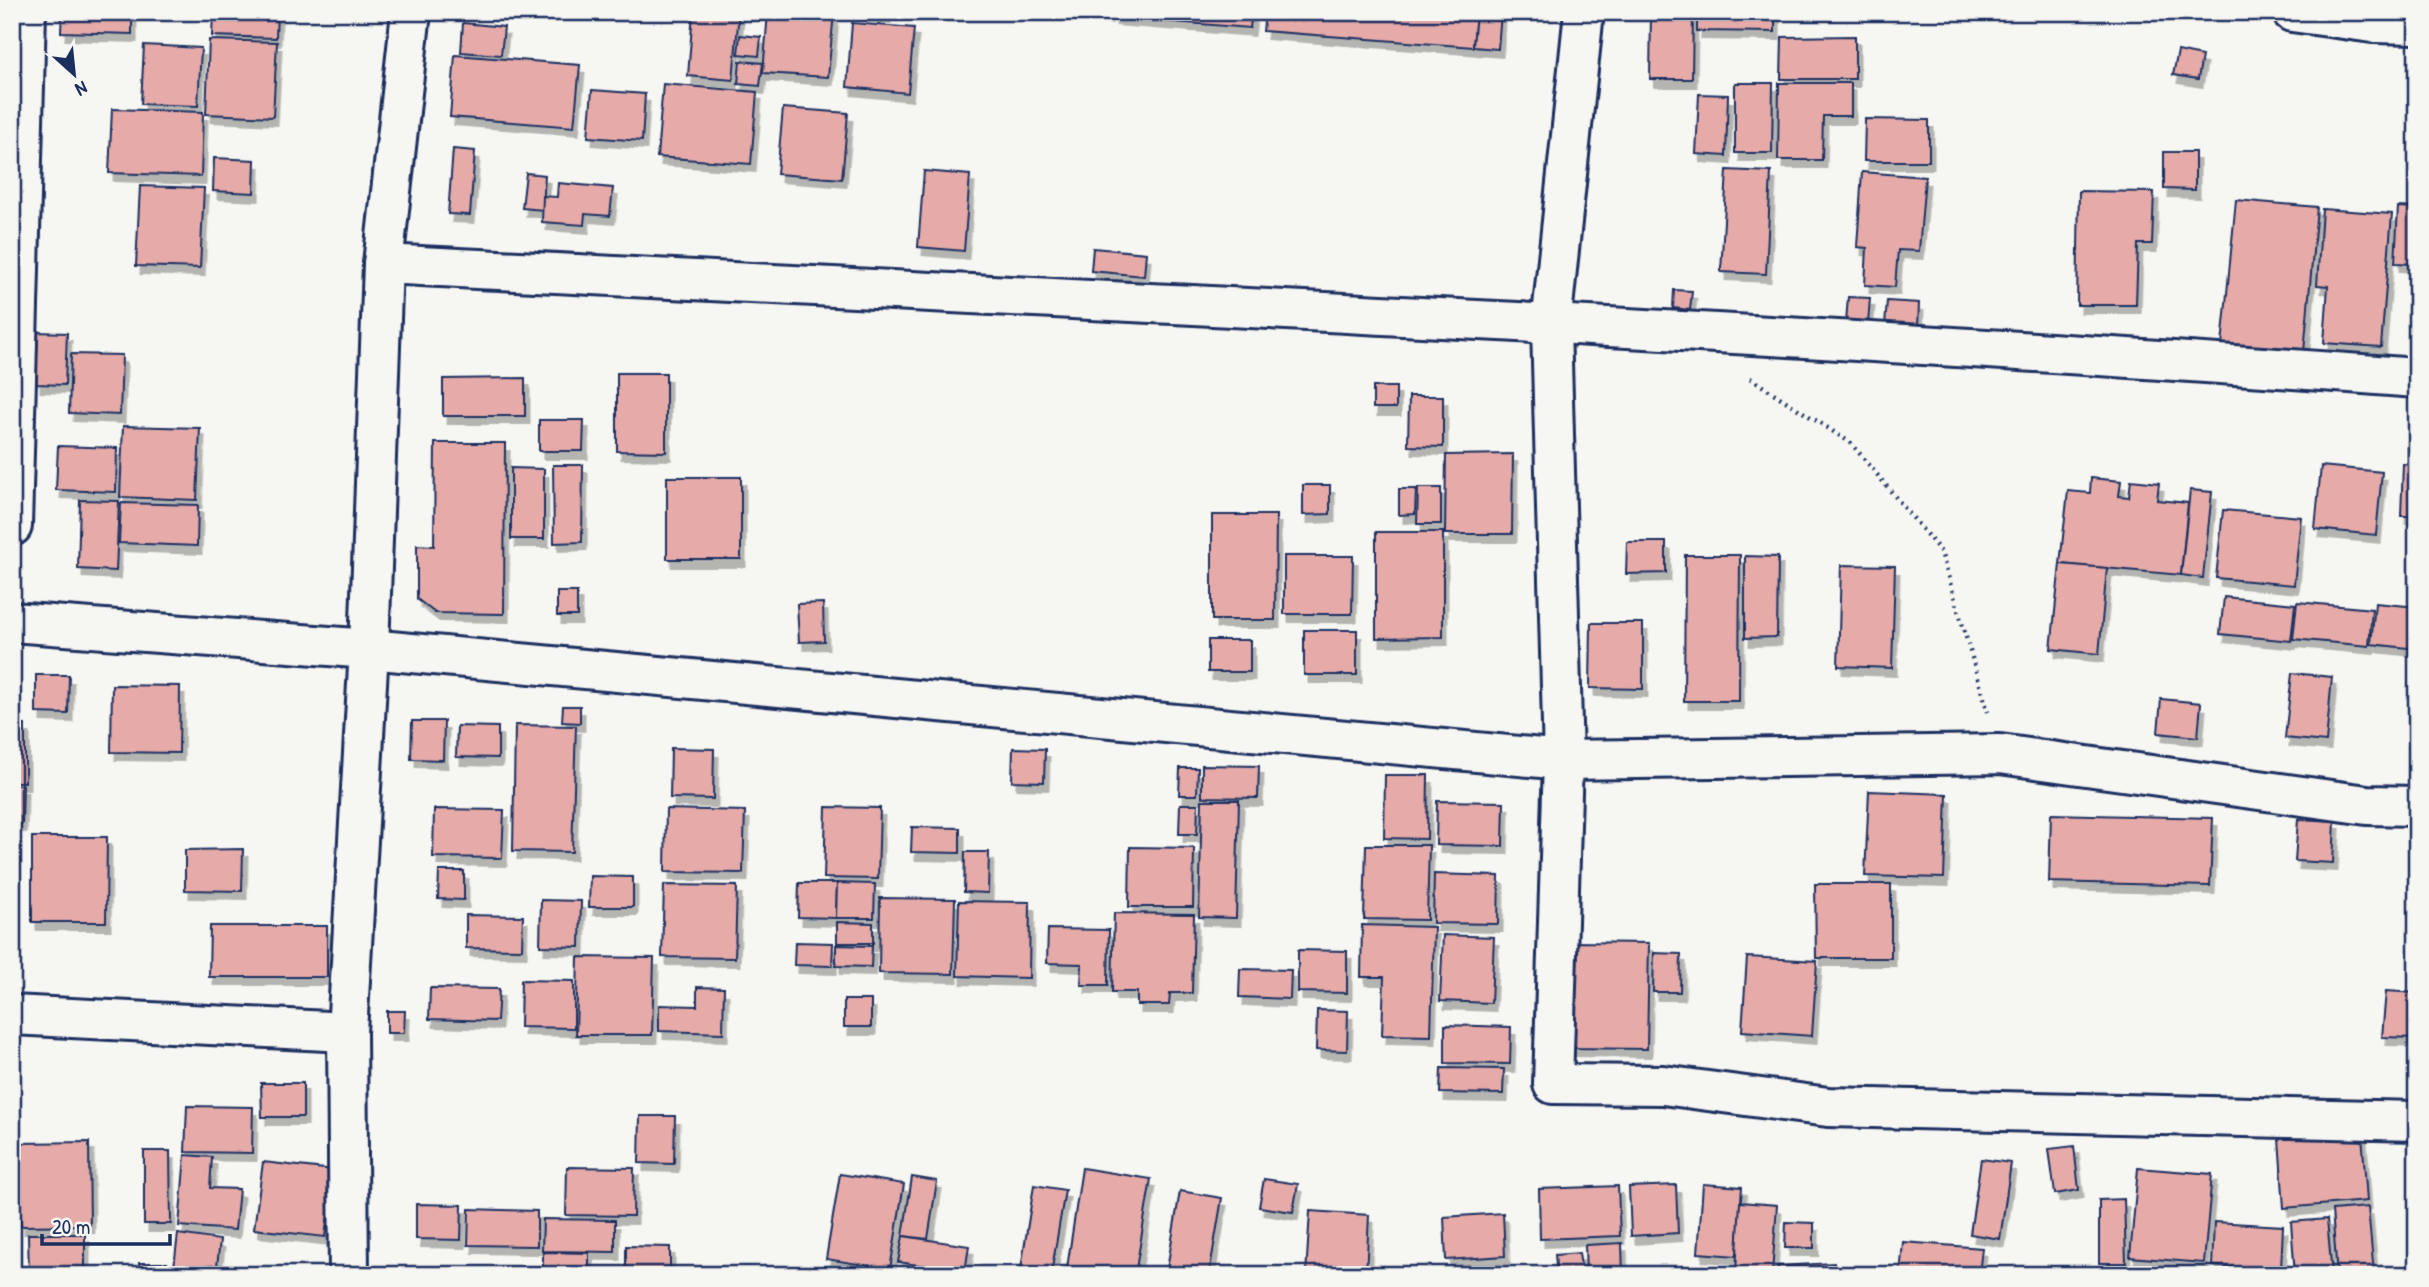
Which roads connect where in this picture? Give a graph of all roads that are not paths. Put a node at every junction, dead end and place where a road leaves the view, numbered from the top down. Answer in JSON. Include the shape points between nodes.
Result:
{"nodes":[{"id":1,"x":26,"y":12,"type":"edge"},
{"id":2,"x":411,"y":12,"type":"edge"},
{"id":3,"x":1584,"y":12,"type":"edge"},
{"id":4,"x":2292,"y":12,"type":"edge"},
{"id":5,"x":2373,"y":18,"type":"edge"},
{"id":6,"x":2417,"y":24,"type":"edge"},
{"id":7,"x":383,"y":264,"type":"junction"},
{"id":8,"x":1551,"y":326,"type":"junction"},
{"id":9,"x":2417,"y":378,"type":"edge"},
{"id":10,"x":12,"y":526,"type":"edge"},
{"id":11,"x":12,"y":622,"type":"edge"},
{"id":12,"x":369,"y":649,"type":"junction"},
{"id":13,"x":1563,"y":760,"type":"junction"},
{"id":14,"x":2417,"y":806,"type":"edge"},
{"id":15,"x":12,"y":1014,"type":"edge"},
{"id":16,"x":347,"y":1032,"type":"junction"},
{"id":17,"x":2417,"y":1121,"type":"edge"},
{"id":18,"x":349,"y":1275,"type":"edge"}],
"edges":[{"from":1,"to":10,"type":"street"},
{"from":2,"to":7,"type":"street"},
{"from":3,"to":8,"type":"street"},
{"from":4,"to":5,"type":"street"},
{"from":5,"to":6,"type":"street"},
{"from":7,"to":8,"type":"street"},
{"from":7,"to":12,"type":"street"},
{"from":8,"to":9,"type":"street"},
{"from":8,"to":13,"type":"street"},
{"from":11,"to":12,"type":"street"},
{"from":12,"to":13,"type":"street"},
{"from":12,"to":16,"type":"street"},
{"from":13,"to":14,"type":"street","via":[[2000,754],[2367,804]]},
{"from":13,"to":17,"type":"street","via":[[1553,1084],[1663,1086],[1828,1107]]},
{"from":15,"to":16,"type":"street"},
{"from":16,"to":18,"type":"street"}]}
